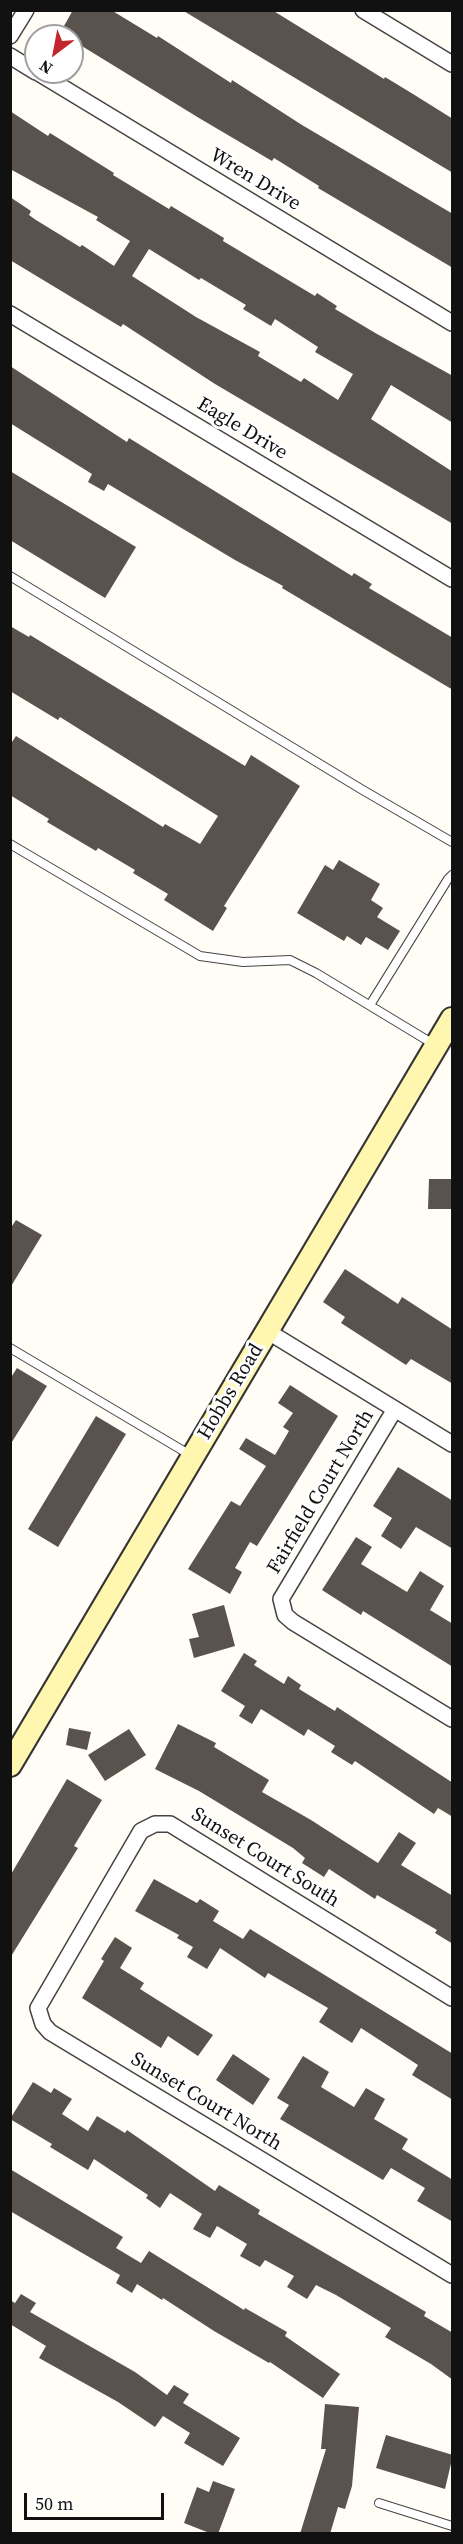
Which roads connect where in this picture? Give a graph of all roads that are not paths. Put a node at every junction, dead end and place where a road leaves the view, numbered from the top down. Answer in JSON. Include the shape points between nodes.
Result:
{"nodes":[{"id":1,"x":26,"y":10,"type":"edge"},
{"id":2,"x":363,"y":10,"type":"edge"},
{"id":3,"x":10,"y":36,"type":"edge"},
{"id":4,"x":10,"y":56,"type":"edge"},
{"id":5,"x":453,"y":64,"type":"edge"},
{"id":6,"x":24,"y":65,"type":"edge"},
{"id":7,"x":56,"y":84,"type":"edge"},
{"id":8,"x":10,"y":315,"type":"edge"},
{"id":9,"x":453,"y":324,"type":"edge"},
{"id":10,"x":10,"y":576,"type":"edge"},
{"id":11,"x":453,"y":579,"type":"edge"},
{"id":12,"x":453,"y":842,"type":"edge"},
{"id":13,"x":10,"y":844,"type":"edge"},
{"id":14,"x":453,"y":875,"type":"edge"},
{"id":15,"x":370,"y":1005,"type":"junction"},
{"id":16,"x":453,"y":1019,"type":"edge"},
{"id":17,"x":436,"y":1046,"type":"junction"},
{"id":18,"x":267,"y":1331,"type":"junction"},
{"id":19,"x":10,"y":1348,"type":"edge"},
{"id":20,"x":395,"y":1410,"type":"junction"},
{"id":21,"x":453,"y":1444,"type":"edge"},
{"id":22,"x":193,"y":1457,"type":"junction"},
{"id":23,"x":453,"y":1719,"type":"edge"},
{"id":24,"x":10,"y":1765,"type":"edge"},
{"id":25,"x":90,"y":1920,"type":"joint"},
{"id":26,"x":453,"y":1998,"type":"edge"},
{"id":27,"x":453,"y":2275,"type":"edge"},
{"id":28,"x":379,"y":2503,"type":"dead end"},
{"id":29,"x":453,"y":2526,"type":"edge"}],
"edges":[{"from":1,"to":3,"type":"street"},
{"from":2,"to":5,"type":"street"},
{"from":4,"to":6,"type":"street","name":"Wren Drive"},
{"from":7,"to":9,"type":"street","name":"Wren Drive"},
{"from":8,"to":11,"type":"street","name":"Eagle Drive"},
{"from":10,"to":12,"type":"lane"},
{"from":13,"to":15,"type":"lane","via":[[201,956],[243,962],[290,960]]},
{"from":14,"to":15,"type":"lane"},
{"from":15,"to":17,"type":"lane"},
{"from":16,"to":17,"type":"street","name":"Hobbs Road"},
{"from":17,"to":18,"type":"street","name":"Hobbs Road"},
{"from":18,"to":20,"type":"street"},
{"from":18,"to":22,"type":"street","name":"Hobbs Road"},
{"from":19,"to":22,"type":"lane"},
{"from":20,"to":21,"type":"street"},
{"from":20,"to":23,"type":"street","name":"Fairfield Court North","via":[[282,1599],[285,1615]]},
{"from":22,"to":24,"type":"street","name":"Hobbs Road"},
{"from":25,"to":26,"type":"street","name":"Sunset Court South","via":[[141,1831],[155,1824],[170,1824]]},
{"from":25,"to":27,"type":"street","name":"Sunset Court North","via":[[38,2008],[50,2032]]},
{"from":28,"to":29,"type":"lane"}]}
